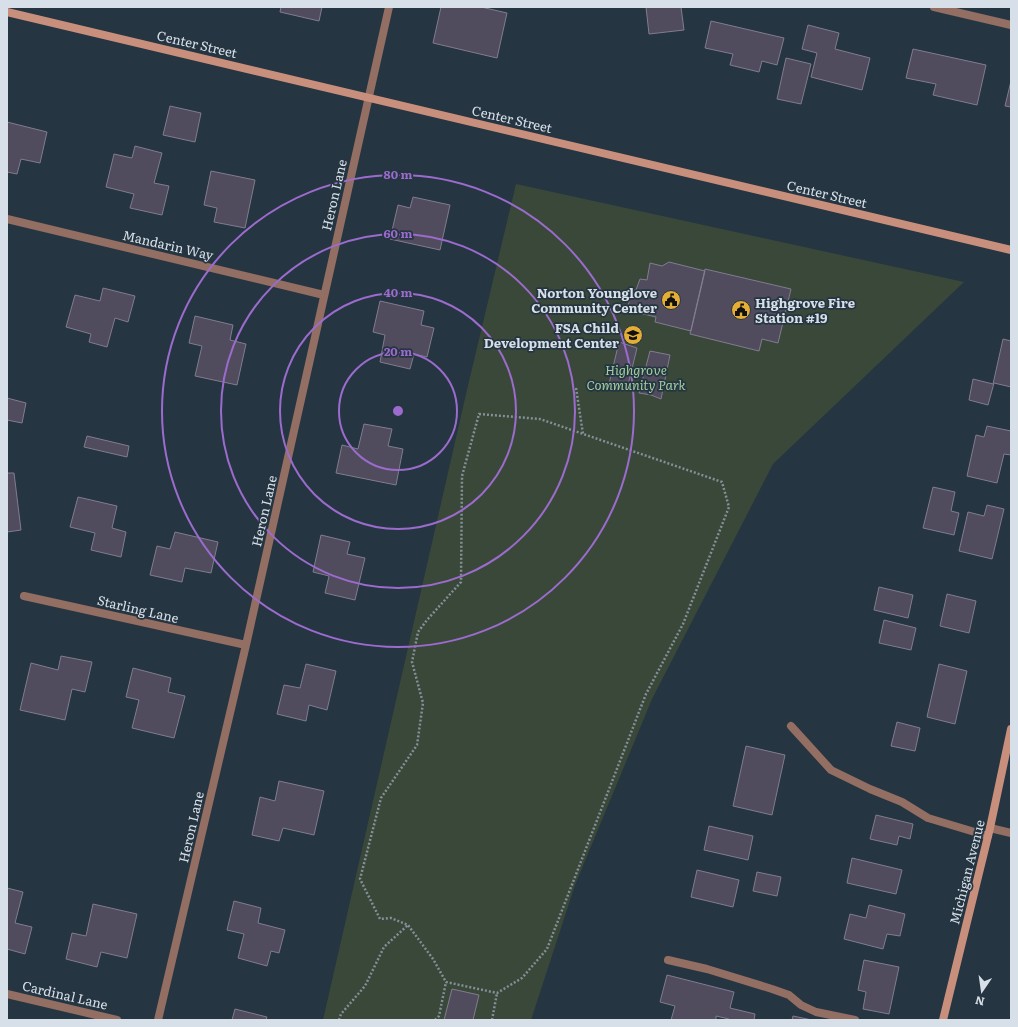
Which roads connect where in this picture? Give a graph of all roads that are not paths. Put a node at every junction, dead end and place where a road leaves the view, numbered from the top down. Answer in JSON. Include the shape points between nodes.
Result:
{"nodes":[{"id":1,"x":389,"y":7,"type":"edge"},
{"id":2,"x":934,"y":7,"type":"edge"},
{"id":3,"x":7,"y":12,"type":"edge"},
{"id":4,"x":1011,"y":25,"type":"edge"},
{"id":5,"x":368,"y":98,"type":"junction"},
{"id":6,"x":7,"y":219,"type":"edge"},
{"id":7,"x":1011,"y":250,"type":"edge"},
{"id":8,"x":324,"y":295,"type":"junction"},
{"id":9,"x":24,"y":596,"type":"dead end"},
{"id":10,"x":246,"y":645,"type":"junction"},
{"id":11,"x":791,"y":726,"type":"dead end"},
{"id":12,"x":1011,"y":729,"type":"edge"},
{"id":13,"x":989,"y":832,"type":"junction"},
{"id":14,"x":1011,"y":833,"type":"edge"},
{"id":15,"x":668,"y":960,"type":"dead end"},
{"id":16,"x":7,"y":994,"type":"edge"},
{"id":17,"x":117,"y":1020,"type":"edge"},
{"id":18,"x":158,"y":1020,"type":"edge"},
{"id":19,"x":855,"y":1020,"type":"edge"},
{"id":20,"x":943,"y":1020,"type":"edge"}],
"edges":[{"from":1,"to":5,"type":"street","name":"Heron Lane"},
{"from":2,"to":4,"type":"street"},
{"from":3,"to":5,"type":"main road","name":"Center Street"},
{"from":5,"to":7,"type":"main road","name":"Center Street"},
{"from":5,"to":8,"type":"street","name":"Heron Lane"},
{"from":6,"to":8,"type":"street","name":"Mandarin Way"},
{"from":8,"to":10,"type":"street","name":"Heron Lane"},
{"from":9,"to":10,"type":"street","name":"Starling Lane"},
{"from":10,"to":18,"type":"street","name":"Heron Lane"},
{"from":11,"to":13,"type":"street","via":[[831,770],[902,802],[928,818]]},
{"from":12,"to":13,"type":"main road","name":"Michigan Avenue"},
{"from":13,"to":14,"type":"street"},
{"from":13,"to":20,"type":"main road","name":"Michigan Avenue"},
{"from":15,"to":19,"type":"street","via":[[772,989],[789,995],[801,1005],[816,1012]]},
{"from":16,"to":17,"type":"street","name":"Cardinal Lane"}]}
